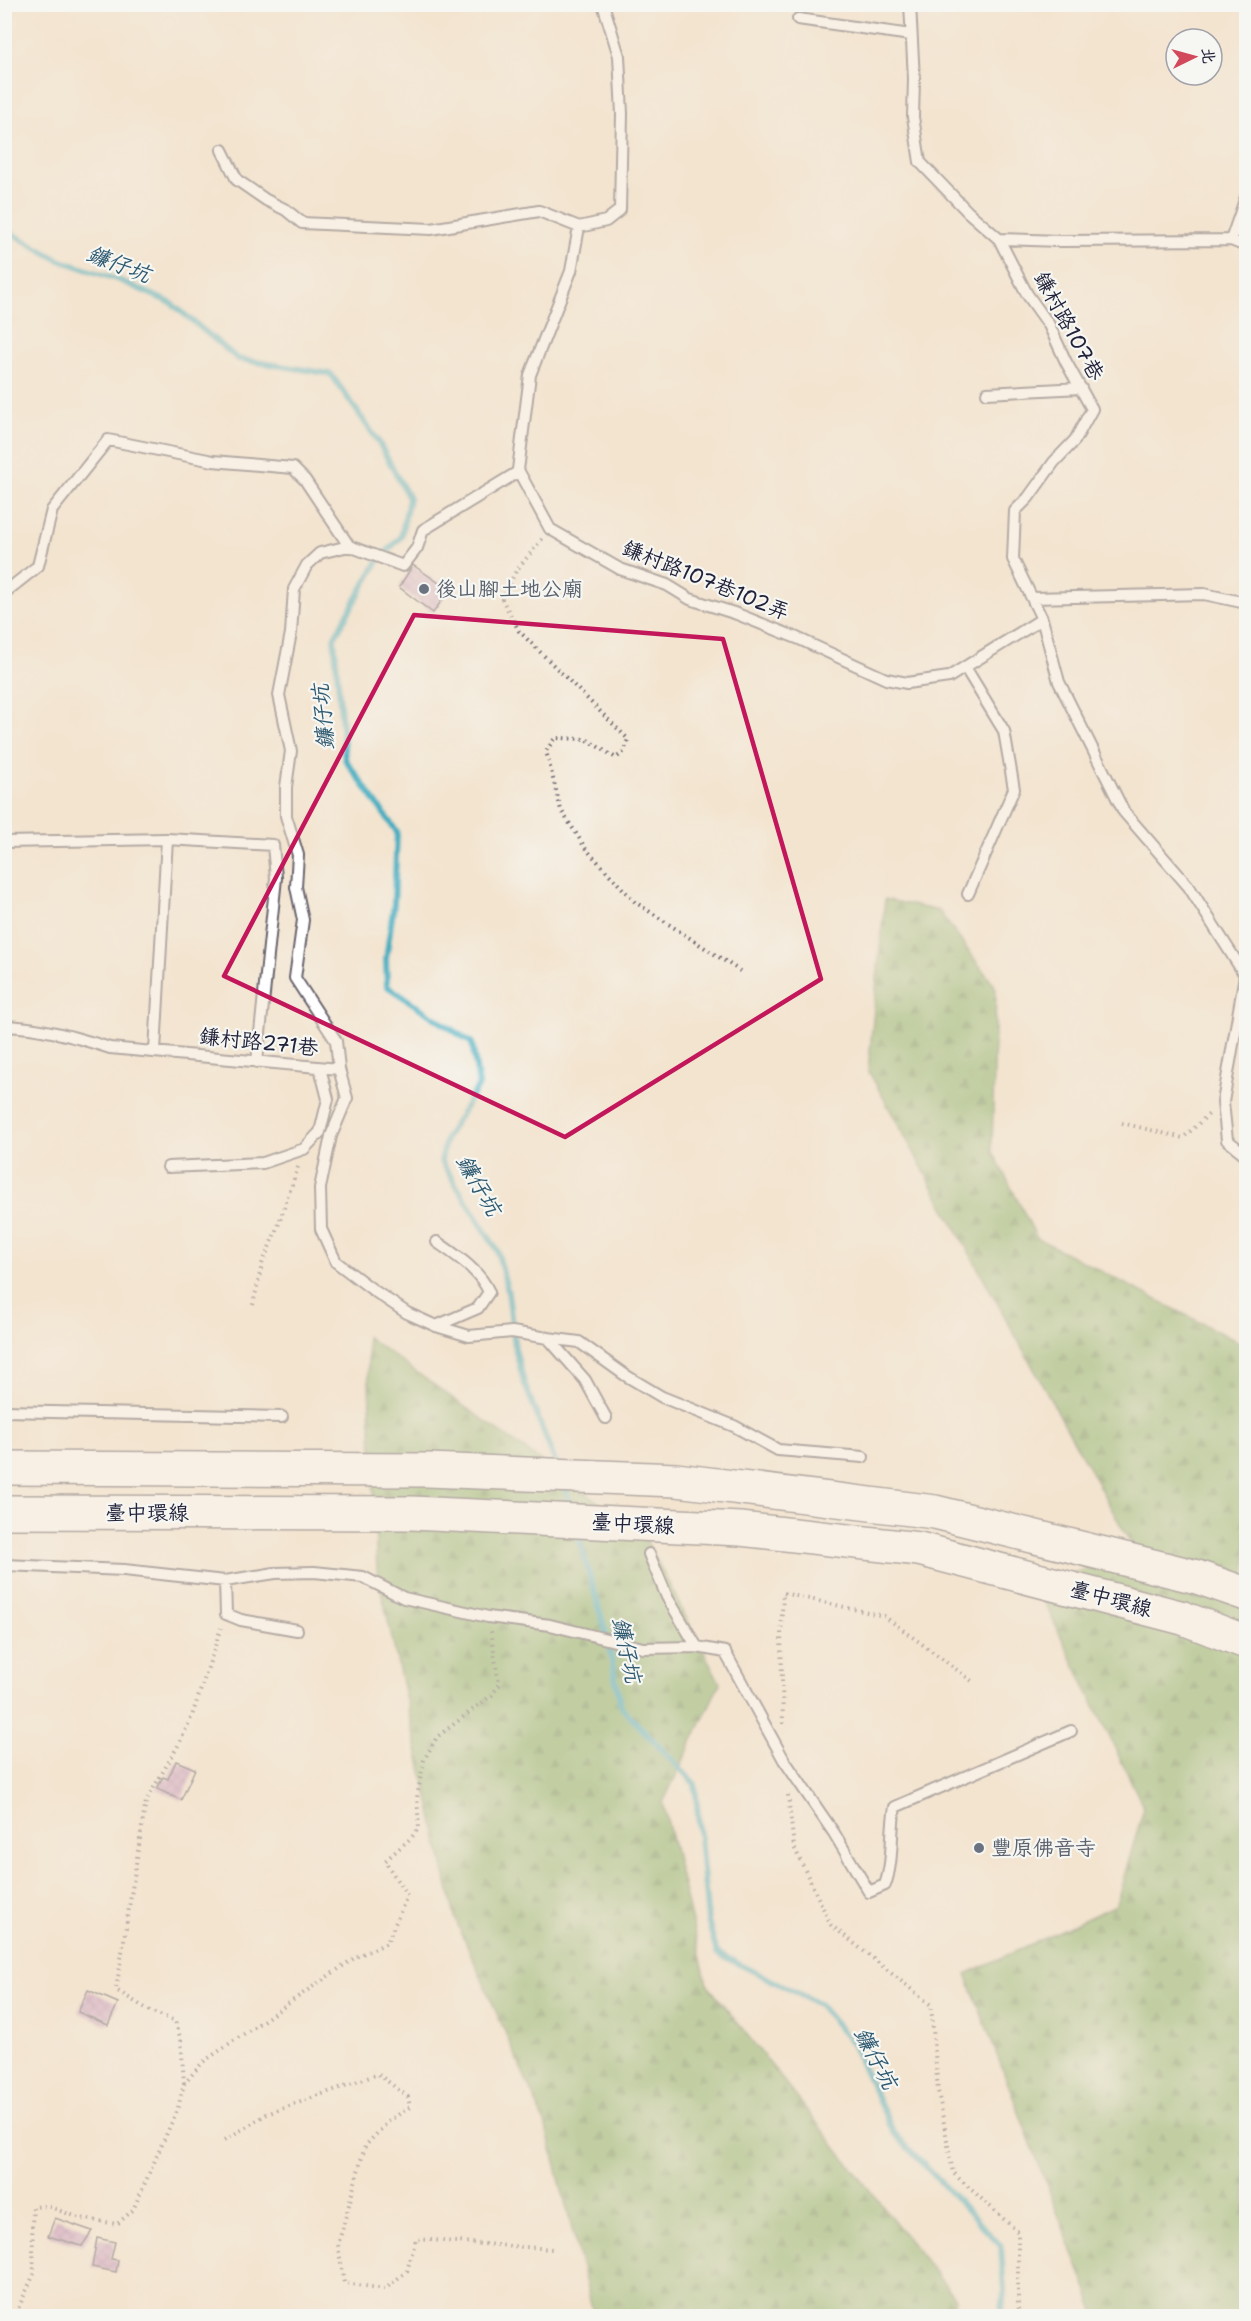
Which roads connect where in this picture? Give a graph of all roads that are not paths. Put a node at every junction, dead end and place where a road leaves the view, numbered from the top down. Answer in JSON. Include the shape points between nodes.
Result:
{"nodes":[{"id":1,"x":603,"y":4,"type":"edge"},
{"id":2,"x":910,"y":4,"type":"edge"},
{"id":3,"x":798,"y":19,"type":"dead end"},
{"id":4,"x":912,"y":35,"type":"junction"},
{"id":5,"x":222,"y":150,"type":"dead end"},
{"id":6,"x":1246,"y":196,"type":"edge"},
{"id":7,"x":579,"y":227,"type":"junction"},
{"id":8,"x":999,"y":239,"type":"junction"},
{"id":9,"x":1231,"y":240,"type":"junction"},
{"id":10,"x":1246,"y":246,"type":"edge"},
{"id":11,"x":1082,"y":388,"type":"junction"},
{"id":12,"x":987,"y":393,"type":"dead end"},
{"id":13,"x":518,"y":472,"type":"junction"},
{"id":14,"x":349,"y":546,"type":"junction"},
{"id":15,"x":4,"y":593,"type":"edge"},
{"id":16,"x":1032,"y":598,"type":"junction"},
{"id":17,"x":1246,"y":603,"type":"edge"},
{"id":18,"x":1042,"y":619,"type":"junction"},
{"id":19,"x":965,"y":667,"type":"junction"},
{"id":20,"x":167,"y":839,"type":"junction"},
{"id":21,"x":4,"y":842,"type":"edge"},
{"id":22,"x":968,"y":894,"type":"dead end"},
{"id":23,"x":1246,"y":975,"type":"edge"},
{"id":24,"x":4,"y":1026,"type":"edge"},
{"id":25,"x":155,"y":1051,"type":"junction"},
{"id":26,"x":257,"y":1062,"type":"junction"},
{"id":27,"x":320,"y":1068,"type":"junction"},
{"id":28,"x":339,"y":1070,"type":"junction"},
{"id":29,"x":1246,"y":1155,"type":"edge"},
{"id":30,"x":168,"y":1167,"type":"dead end"},
{"id":31,"x":437,"y":1242,"type":"dead end"},
{"id":32,"x":436,"y":1326,"type":"junction"},
{"id":33,"x":548,"y":1338,"type":"junction"},
{"id":34,"x":4,"y":1411,"type":"edge"},
{"id":35,"x":282,"y":1417,"type":"dead end"},
{"id":36,"x":606,"y":1418,"type":"dead end"},
{"id":37,"x":863,"y":1456,"type":"dead end"},
{"id":38,"x":4,"y":1468,"type":"edge"},
{"id":39,"x":4,"y":1512,"type":"edge"},
{"id":40,"x":649,"y":1554,"type":"dead end"},
{"id":41,"x":4,"y":1564,"type":"edge"},
{"id":42,"x":225,"y":1581,"type":"junction"},
{"id":43,"x":1246,"y":1593,"type":"edge"},
{"id":44,"x":297,"y":1630,"type":"dead end"},
{"id":45,"x":1246,"y":1642,"type":"edge"},
{"id":46,"x":696,"y":1647,"type":"junction"},
{"id":47,"x":1071,"y":1731,"type":"dead end"}],
"edges":[{"from":1,"to":7,"type":"lane","via":[[619,56],[620,210],[606,221]]},
{"from":2,"to":4,"type":"lane","name":"鎌村路107巷"},
{"from":3,"to":4,"type":"lane"},
{"from":4,"to":8,"type":"lane","name":"鎌村路107巷","via":[[913,117],[920,162]]},
{"from":5,"to":7,"type":"lane","via":[[237,180],[302,223],[431,229],[539,211]]},
{"from":6,"to":9,"type":"lane"},
{"from":7,"to":13,"type":"lane","via":[[571,271],[530,375]]},
{"from":8,"to":9,"type":"lane","name":"鎌村路107巷"},
{"from":8,"to":11,"type":"lane","name":"鎌村路107巷"},
{"from":9,"to":10,"type":"lane","name":"鎌村路107巷"},
{"from":11,"to":12,"type":"lane"},
{"from":11,"to":16,"type":"lane","name":"鎌村路107巷","via":[[1092,409],[1075,440],[1015,511],[1013,559]]},
{"from":13,"to":14,"type":"lane","via":[[423,530],[417,548],[403,566]]},
{"from":13,"to":19,"type":"lane","name":"鎌村路107巷102弄","via":[[550,529],[620,569],[797,638],[886,679],[908,683],[949,677]]},
{"from":14,"to":15,"type":"lane","via":[[305,480],[292,468],[213,460],[108,440],[52,510],[38,566]]},
{"from":14,"to":28,"type":"lane","via":[[320,553],[307,565],[294,589],[291,633],[279,695],[291,751],[286,816],[298,855],[296,887],[303,920],[295,978],[336,1041]]},
{"from":16,"to":17,"type":"lane","via":[[1204,594]]},
{"from":16,"to":18,"type":"lane","name":"鎌村路107巷"},
{"from":18,"to":19,"type":"lane","name":"鎌村路107巷102弄"},
{"from":18,"to":23,"type":"lane","name":"鎌村路107巷","via":[[1059,682],[1124,812],[1188,887]]},
{"from":19,"to":22,"type":"lane","via":[[1004,731],[1014,789]]},
{"from":20,"to":21,"type":"lane"},
{"from":20,"to":25,"type":"lane"},
{"from":20,"to":26,"type":"lane","via":[[273,845],[276,878]]},
{"from":23,"to":29,"type":"lane","via":[[1223,1102],[1227,1140]]},
{"from":24,"to":25,"type":"lane","name":"鎌村路271巷","via":[[32,1026],[110,1048]]},
{"from":25,"to":26,"type":"lane","name":"鎌村路271巷"},
{"from":26,"to":27,"type":"lane","name":"鎌村路271巷"},
{"from":27,"to":28,"type":"lane","name":"鎌村路271巷"},
{"from":27,"to":30,"type":"lane","via":[[328,1099],[321,1132],[304,1149],[263,1163]]},
{"from":28,"to":32,"type":"lane","name":"鎌村路271巷","via":[[347,1098],[331,1136],[320,1188],[321,1229],[336,1262],[407,1313]]},
{"from":31,"to":32,"type":"lane","via":[[462,1259],[484,1281],[489,1292],[478,1308]]},
{"from":32,"to":33,"type":"lane","name":"鎌村路271巷","via":[[469,1336],[512,1332]]},
{"from":33,"to":36,"type":"lane","via":[[585,1380]]},
{"from":33,"to":37,"type":"lane","name":"鎌村路271巷","via":[[579,1342],[662,1397],[734,1426],[778,1450]]},
{"from":34,"to":35,"type":"lane"},
{"from":38,"to":43,"type":"highway","name":"臺中環線","via":[[428,1470],[676,1480],[934,1512],[1197,1576]]},
{"from":39,"to":45,"type":"highway","name":"臺中環線","via":[[412,1513],[740,1529],[919,1549],[1183,1618]]},
{"from":40,"to":46,"type":"lane"},
{"from":41,"to":42,"type":"lane","via":[[124,1570]]},
{"from":42,"to":44,"type":"lane","via":[[226,1614]]},
{"from":42,"to":46,"type":"lane","via":[[275,1573],[363,1577],[404,1598],[488,1617],[550,1625],[643,1648]]},
{"from":46,"to":47,"type":"lane","via":[[725,1652],[784,1760],[868,1892],[885,1885],[891,1867],[895,1807]]}]}
